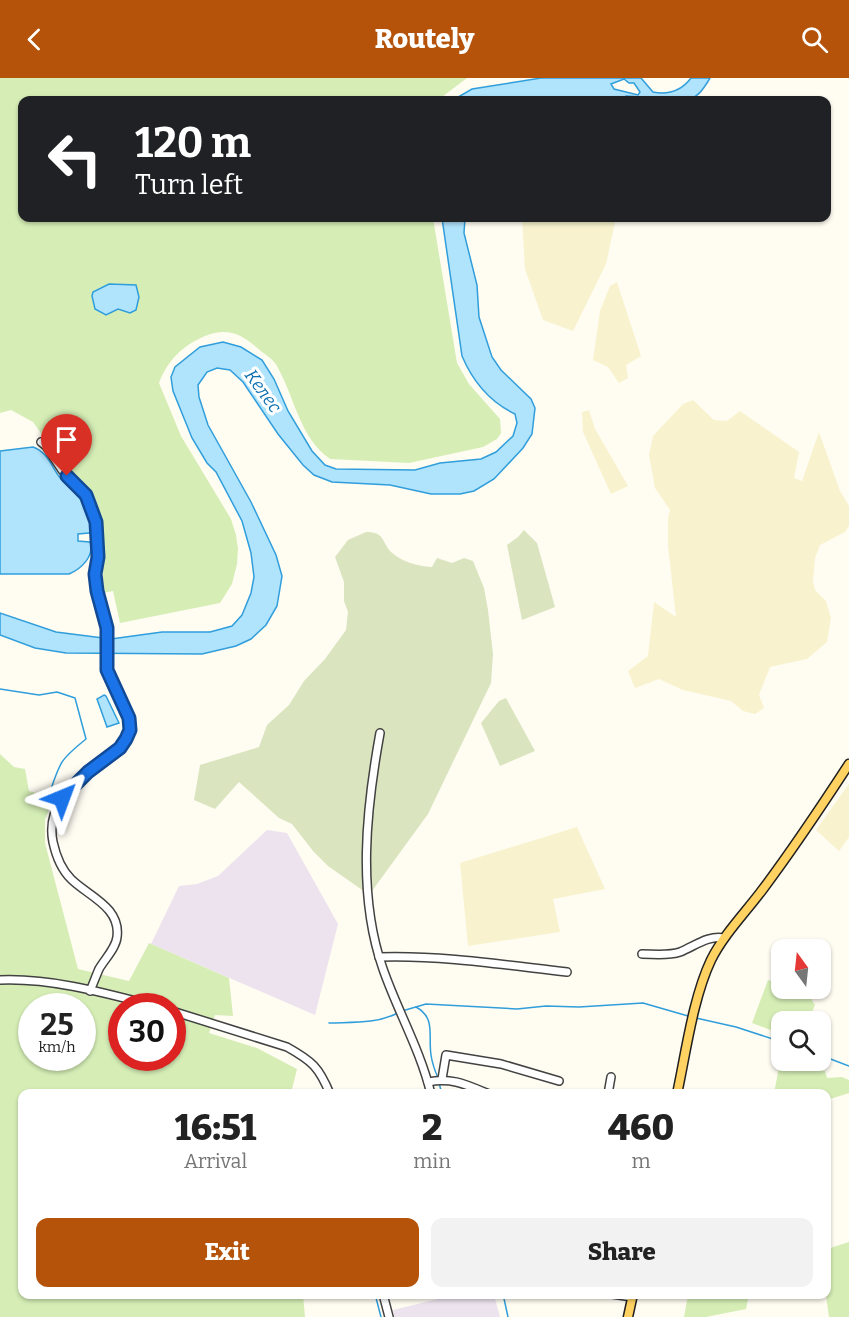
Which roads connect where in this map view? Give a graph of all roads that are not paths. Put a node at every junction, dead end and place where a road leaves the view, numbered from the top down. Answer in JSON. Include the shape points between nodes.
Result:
{"nodes":[{"id":1,"x":41,"y":442,"type":"dead end"},
{"id":2,"x":380,"y":734,"type":"dead end"},
{"id":3,"x":849,"y":764,"type":"edge"},
{"id":4,"x":724,"y":938,"type":"junction"},
{"id":5,"x":642,"y":954,"type":"dead end"},
{"id":6,"x":380,"y":957,"type":"junction"},
{"id":7,"x":567,"y":972,"type":"dead end"},
{"id":8,"x":0,"y":980,"type":"edge"},
{"id":9,"x":90,"y":991,"type":"junction"},
{"id":10,"x":108,"y":995,"type":"edge"},
{"id":11,"x":186,"y":1015,"type":"edge"},
{"id":12,"x":611,"y":1077,"type":"dead end"},
{"id":13,"x":442,"y":1079,"type":"junction"},
{"id":14,"x":559,"y":1081,"type":"dead end"},
{"id":15,"x":428,"y":1082,"type":"junction"},
{"id":16,"x":328,"y":1089,"type":"edge"},
{"id":17,"x":430,"y":1089,"type":"edge"},
{"id":18,"x":477,"y":1089,"type":"edge"},
{"id":19,"x":609,"y":1089,"type":"edge"},
{"id":20,"x":678,"y":1089,"type":"edge"},
{"id":21,"x":384,"y":1299,"type":"edge"},
{"id":22,"x":631,"y":1299,"type":"edge"},
{"id":23,"x":389,"y":1317,"type":"edge"},
{"id":24,"x":628,"y":1317,"type":"edge"}],
"edges":[{"from":1,"to":9,"type":"street","via":[[86,495],[92,509],[98,557],[95,574],[107,628],[109,676],[129,718],[129,735],[120,748],[62,798],[51,834],[62,868],[110,910],[116,926],[117,939]]},
{"from":2,"to":6,"type":"street","via":[[372,779],[367,856],[368,903]]},
{"from":3,"to":4,"type":"main road","via":[[811,823]]},
{"from":4,"to":5,"type":"street","via":[[711,938],[679,952]]},
{"from":4,"to":20,"type":"main road","via":[[711,959]]},
{"from":6,"to":7,"type":"street","via":[[467,960]]},
{"from":6,"to":15,"type":"street"},
{"from":8,"to":9,"type":"street","via":[[38,981]]},
{"from":9,"to":10,"type":"street"},
{"from":11,"to":16,"type":"street","via":[[288,1047],[315,1065]]},
{"from":12,"to":19,"type":"street"},
{"from":13,"to":14,"type":"street","via":[[446,1054],[501,1064]]},
{"from":13,"to":15,"type":"street"},
{"from":13,"to":18,"type":"street"},
{"from":15,"to":17,"type":"street"},
{"from":21,"to":23,"type":"street"},
{"from":22,"to":24,"type":"main road"}]}
